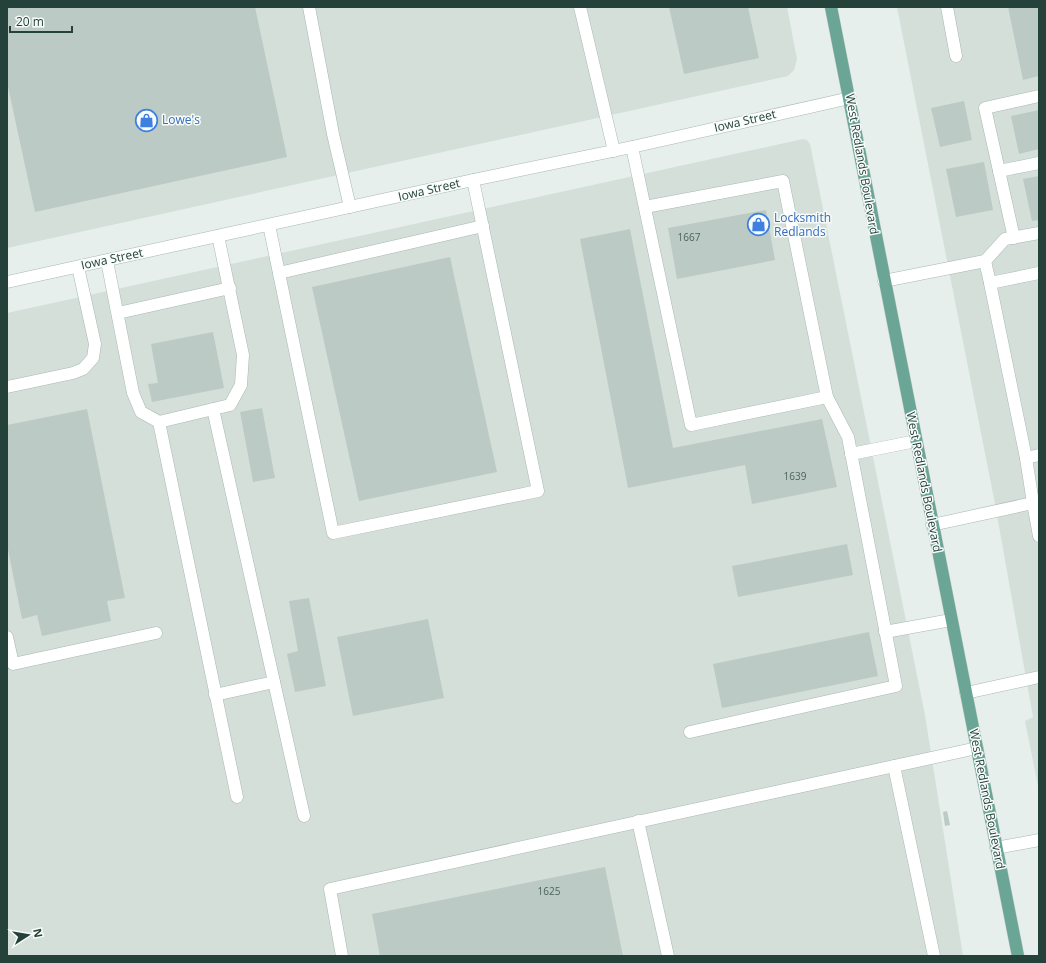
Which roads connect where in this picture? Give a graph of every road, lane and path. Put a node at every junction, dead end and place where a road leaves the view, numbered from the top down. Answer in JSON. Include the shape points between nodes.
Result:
{"nodes":[{"id":1,"x":309,"y":7,"type":"edge"},
{"id":2,"x":580,"y":7,"type":"edge"},
{"id":3,"x":831,"y":7,"type":"edge"},
{"id":4,"x":947,"y":7,"type":"edge"},
{"id":5,"x":956,"y":56,"type":"dead end"},
{"id":6,"x":1039,"y":96,"type":"edge"},
{"id":7,"x":850,"y":98,"type":"junction"},
{"id":8,"x":632,"y":147,"type":"junction"},
{"id":9,"x":614,"y":151,"type":"junction"},
{"id":10,"x":1039,"y":163,"type":"edge"},
{"id":11,"x":999,"y":171,"type":"junction"},
{"id":12,"x":473,"y":180,"type":"junction"},
{"id":13,"x":350,"y":207,"type":"junction"},
{"id":14,"x":645,"y":207,"type":"junction"},
{"id":15,"x":268,"y":225,"type":"junction"},
{"id":16,"x":483,"y":226,"type":"junction"},
{"id":17,"x":1039,"y":233,"type":"edge"},
{"id":18,"x":218,"y":236,"type":"junction"},
{"id":19,"x":1014,"y":238,"type":"junction"},
{"id":20,"x":107,"y":261,"type":"junction"},
{"id":21,"x":985,"y":261,"type":"junction"},
{"id":22,"x":78,"y":267,"type":"junction"},
{"id":23,"x":279,"y":273,"type":"junction"},
{"id":24,"x":1039,"y":273,"type":"edge"},
{"id":25,"x":884,"y":281,"type":"junction"},
{"id":26,"x":7,"y":282,"type":"edge"},
{"id":27,"x":990,"y":283,"type":"junction"},
{"id":28,"x":230,"y":288,"type":"junction"},
{"id":29,"x":118,"y":313,"type":"junction"},
{"id":30,"x":7,"y":387,"type":"edge"},
{"id":31,"x":827,"y":396,"type":"junction"},
{"id":32,"x":214,"y":409,"type":"junction"},
{"id":33,"x":159,"y":422,"type":"junction"},
{"id":34,"x":916,"y":441,"type":"junction"},
{"id":35,"x":851,"y":454,"type":"junction"},
{"id":36,"x":1039,"y":455,"type":"edge"},
{"id":37,"x":1026,"y":458,"type":"junction"},
{"id":38,"x":1033,"y":503,"type":"junction"},
{"id":39,"x":932,"y":524,"type":"junction"},
{"id":40,"x":1039,"y":536,"type":"edge"},
{"id":41,"x":951,"y":620,"type":"junction"},
{"id":42,"x":885,"y":632,"type":"junction"},
{"id":43,"x":156,"y":634,"type":"dead end"},
{"id":44,"x":7,"y":637,"type":"edge"},
{"id":45,"x":1039,"y":678,"type":"edge"},
{"id":46,"x":274,"y":682,"type":"junction"},
{"id":47,"x":966,"y":693,"type":"junction"},
{"id":48,"x":215,"y":695,"type":"junction"},
{"id":49,"x":690,"y":732,"type":"dead end"},
{"id":50,"x":977,"y":748,"type":"junction"},
{"id":51,"x":894,"y":766,"type":"junction"},
{"id":52,"x":237,"y":797,"type":"dead end"},
{"id":53,"x":304,"y":816,"type":"dead end"},
{"id":54,"x":638,"y":821,"type":"junction"},
{"id":55,"x":1039,"y":840,"type":"edge"},
{"id":56,"x":996,"y":848,"type":"junction"},
{"id":57,"x":342,"y":956,"type":"edge"},
{"id":58,"x":668,"y":956,"type":"edge"},
{"id":59,"x":934,"y":956,"type":"edge"},
{"id":60,"x":1018,"y":956,"type":"edge"}],
"edges":[{"from":1,"to":13,"type":"street"},
{"from":2,"to":9,"type":"street"},
{"from":3,"to":7,"type":"main road","name":"West Redlands Boulevard"},
{"from":4,"to":5,"type":"street"},
{"from":6,"to":11,"type":"street","via":[[985,108]]},
{"from":7,"to":8,"type":"street","name":"Iowa Street"},
{"from":7,"to":25,"type":"main road","name":"West Redlands Boulevard"},
{"from":8,"to":9,"type":"street","name":"Iowa Street"},
{"from":8,"to":14,"type":"street"},
{"from":9,"to":12,"type":"street","name":"Iowa Street"},
{"from":10,"to":11,"type":"street"},
{"from":11,"to":19,"type":"street"},
{"from":12,"to":13,"type":"street","name":"Iowa Street"},
{"from":12,"to":16,"type":"street"},
{"from":13,"to":15,"type":"street","name":"Iowa Street"},
{"from":14,"to":31,"type":"street","via":[[784,181]]},
{"from":14,"to":31,"type":"street","via":[[691,425]]},
{"from":15,"to":18,"type":"street","name":"Iowa Street"},
{"from":15,"to":23,"type":"street"},
{"from":16,"to":23,"type":"street"},
{"from":16,"to":23,"type":"street","via":[[538,490],[333,533]]},
{"from":17,"to":19,"type":"street"},
{"from":18,"to":20,"type":"street","name":"Iowa Street"},
{"from":18,"to":28,"type":"street"},
{"from":19,"to":21,"type":"street","via":[[1005,239]]},
{"from":20,"to":22,"type":"street","name":"Iowa Street"},
{"from":20,"to":29,"type":"street"},
{"from":21,"to":25,"type":"street"},
{"from":21,"to":27,"type":"street"},
{"from":22,"to":26,"type":"street","name":"Iowa Street"},
{"from":22,"to":30,"type":"street","via":[[96,344],[93,358],[83,369],[72,373]]},
{"from":24,"to":27,"type":"street"},
{"from":25,"to":34,"type":"main road","name":"West Redlands Boulevard"},
{"from":27,"to":37,"type":"street"},
{"from":28,"to":29,"type":"street"},
{"from":28,"to":32,"type":"street","via":[[243,355],[241,384],[230,405]]},
{"from":29,"to":33,"type":"street","via":[[138,406],[141,412]]},
{"from":31,"to":35,"type":"street","via":[[848,437]]},
{"from":32,"to":33,"type":"street"},
{"from":32,"to":46,"type":"street"},
{"from":33,"to":48,"type":"street"},
{"from":34,"to":35,"type":"street"},
{"from":34,"to":39,"type":"main road","name":"West Redlands Boulevard"},
{"from":35,"to":42,"type":"street"},
{"from":36,"to":37,"type":"street"},
{"from":37,"to":38,"type":"street"},
{"from":38,"to":39,"type":"street"},
{"from":38,"to":40,"type":"street"},
{"from":39,"to":41,"type":"main road","name":"West Redlands Boulevard"},
{"from":41,"to":42,"type":"street"},
{"from":41,"to":47,"type":"main road","name":"West Redlands Boulevard"},
{"from":42,"to":49,"type":"street","via":[[896,686]]},
{"from":43,"to":44,"type":"street","via":[[13,664]]},
{"from":45,"to":47,"type":"street"},
{"from":46,"to":48,"type":"street"},
{"from":46,"to":53,"type":"street"},
{"from":47,"to":50,"type":"main road","name":"West Redlands Boulevard"},
{"from":48,"to":52,"type":"street"},
{"from":50,"to":51,"type":"street"},
{"from":50,"to":56,"type":"main road","name":"West Redlands Boulevard"},
{"from":51,"to":54,"type":"street"},
{"from":51,"to":59,"type":"street"},
{"from":54,"to":57,"type":"street","via":[[330,889]]},
{"from":54,"to":58,"type":"street"},
{"from":55,"to":56,"type":"street"},
{"from":56,"to":60,"type":"main road","name":"West Redlands Boulevard"}]}
